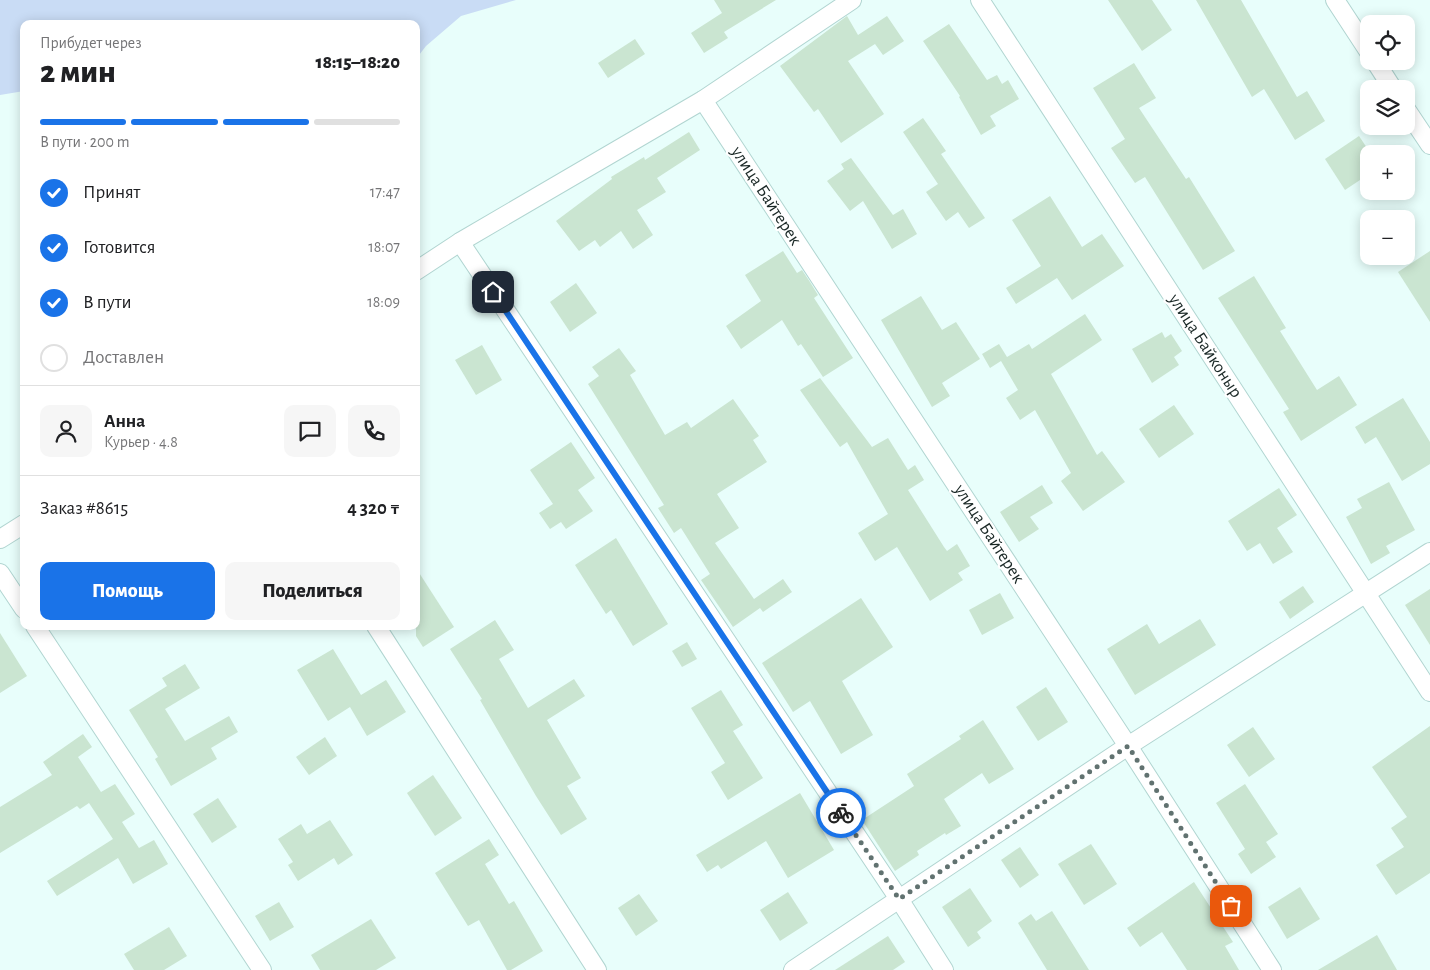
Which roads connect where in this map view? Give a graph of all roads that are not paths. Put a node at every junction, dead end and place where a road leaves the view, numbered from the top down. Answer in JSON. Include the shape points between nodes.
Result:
{"nodes":[{"id":1,"x":852,"y":0,"type":"edge"},
{"id":2,"x":980,"y":0,"type":"edge"},
{"id":3,"x":1335,"y":0,"type":"edge"},
{"id":4,"x":1360,"y":38,"type":"edge"},
{"id":5,"x":703,"y":100,"type":"junction"},
{"id":6,"x":1415,"y":122,"type":"edge"},
{"id":7,"x":1430,"y":145,"type":"edge"},
{"id":8,"x":460,"y":242,"type":"junction"},
{"id":9,"x":420,"y":268,"type":"edge"},
{"id":10,"x":20,"y":526,"type":"edge"},
{"id":11,"x":0,"y":539,"type":"edge"},
{"id":12,"x":1430,"y":552,"type":"edge"},
{"id":13,"x":0,"y":573,"type":"edge"},
{"id":14,"x":1365,"y":592,"type":"junction"},
{"id":15,"x":20,"y":603,"type":"edge"},
{"id":16,"x":38,"y":630,"type":"edge"},
{"id":17,"x":379,"y":630,"type":"edge"},
{"id":18,"x":1430,"y":692,"type":"edge"},
{"id":19,"x":1128,"y":746,"type":"junction"},
{"id":20,"x":899,"y":899,"type":"junction"},
{"id":21,"x":262,"y":970,"type":"edge"},
{"id":22,"x":597,"y":970,"type":"edge"},
{"id":23,"x":793,"y":970,"type":"edge"},
{"id":24,"x":944,"y":970,"type":"edge"},
{"id":25,"x":1272,"y":970,"type":"edge"}],
"edges":[{"from":1,"to":5,"type":"street"},
{"from":2,"to":14,"type":"street","name":"улица Байконыр"},
{"from":3,"to":4,"type":"street"},
{"from":5,"to":8,"type":"street"},
{"from":5,"to":19,"type":"street","name":"улица Байтерек"},
{"from":6,"to":7,"type":"street"},
{"from":8,"to":9,"type":"street"},
{"from":8,"to":20,"type":"street"},
{"from":10,"to":11,"type":"street"},
{"from":12,"to":14,"type":"street"},
{"from":13,"to":15,"type":"street"},
{"from":14,"to":18,"type":"street","name":"улица Байконыр"},
{"from":14,"to":19,"type":"street"},
{"from":16,"to":21,"type":"street"},
{"from":17,"to":22,"type":"street"},
{"from":19,"to":20,"type":"street"},
{"from":19,"to":25,"type":"street","name":"улица Байтерек"},
{"from":20,"to":23,"type":"street"},
{"from":20,"to":24,"type":"street"}]}
